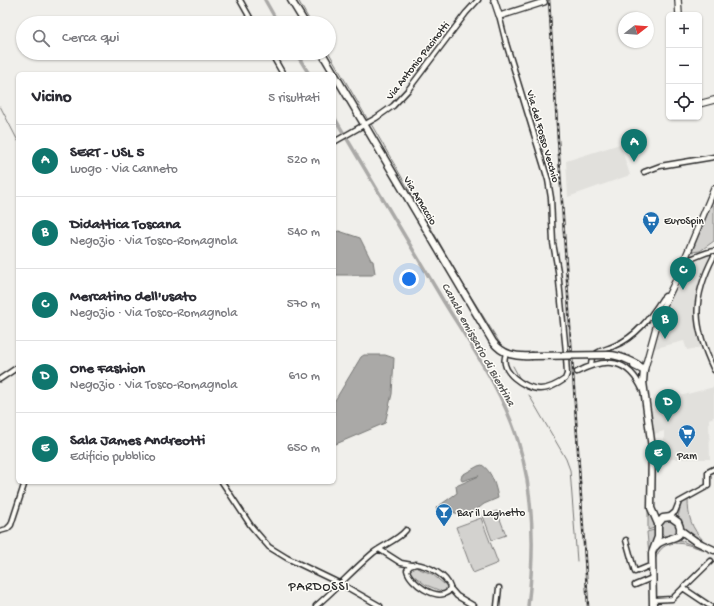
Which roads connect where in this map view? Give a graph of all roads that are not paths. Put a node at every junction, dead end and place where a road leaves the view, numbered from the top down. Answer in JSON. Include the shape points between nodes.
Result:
{"nodes":[{"id":1,"x":240,"y":0,"type":"edge"},
{"id":2,"x":291,"y":0,"type":"edge"},
{"id":3,"x":478,"y":0,"type":"edge"},
{"id":4,"x":494,"y":0,"type":"edge"},
{"id":5,"x":678,"y":0,"type":"edge"},
{"id":6,"x":544,"y":2,"type":"dead end"},
{"id":7,"x":679,"y":12,"type":"edge"},
{"id":8,"x":499,"y":15,"type":"junction"},
{"id":9,"x":249,"y":16,"type":"edge"},
{"id":10,"x":300,"y":16,"type":"edge"},
{"id":11,"x":275,"y":60,"type":"edge"},
{"id":12,"x":327,"y":60,"type":"edge"},
{"id":13,"x":282,"y":72,"type":"edge"},
{"id":14,"x":334,"y":72,"type":"edge"},
{"id":15,"x":336,"y":74,"type":"edge"},
{"id":16,"x":714,"y":100,"type":"edge"},
{"id":17,"x":702,"y":103,"type":"edge"},
{"id":18,"x":368,"y":123,"type":"junction"},
{"id":19,"x":336,"y":141,"type":"edge"},
{"id":20,"x":714,"y":157,"type":"edge"},
{"id":21,"x":644,"y":172,"type":"dead end"},
{"id":22,"x":714,"y":188,"type":"edge"},
{"id":23,"x":714,"y":251,"type":"edge"},
{"id":24,"x":714,"y":256,"type":"edge"},
{"id":25,"x":683,"y":262,"type":"junction"},
{"id":26,"x":668,"y":296,"type":"junction"},
{"id":27,"x":566,"y":352,"type":"dead end"},
{"id":28,"x":597,"y":353,"type":"dead end"},
{"id":29,"x":506,"y":354,"type":"junction"},
{"id":30,"x":566,"y":357,"type":"dead end"},
{"id":31,"x":592,"y":358,"type":"dead end"},
{"id":32,"x":646,"y":360,"type":"junction"},
{"id":33,"x":633,"y":364,"type":"junction"},
{"id":34,"x":591,"y":365,"type":"junction"},
{"id":35,"x":16,"y":368,"type":"edge"},
{"id":36,"x":714,"y":370,"type":"edge"},
{"id":37,"x":644,"y":371,"type":"junction"},
{"id":38,"x":577,"y":372,"type":"dead end"},
{"id":39,"x":0,"y":379,"type":"edge"},
{"id":40,"x":643,"y":382,"type":"junction"},
{"id":41,"x":644,"y":395,"type":"junction"},
{"id":42,"x":714,"y":469,"type":"edge"},
{"id":43,"x":24,"y":484,"type":"edge"},
{"id":44,"x":223,"y":484,"type":"edge"},
{"id":45,"x":651,"y":504,"type":"junction"},
{"id":46,"x":677,"y":508,"type":"junction"},
{"id":47,"x":666,"y":518,"type":"junction"},
{"id":48,"x":677,"y":520,"type":"junction"},
{"id":49,"x":658,"y":524,"type":"junction"},
{"id":50,"x":0,"y":530,"type":"edge"},
{"id":51,"x":406,"y":530,"type":"dead end"},
{"id":52,"x":680,"y":530,"type":"junction"},
{"id":53,"x":658,"y":533,"type":"junction"},
{"id":54,"x":674,"y":539,"type":"junction"},
{"id":55,"x":626,"y":540,"type":"dead end"},
{"id":56,"x":666,"y":540,"type":"junction"},
{"id":57,"x":695,"y":541,"type":"junction"},
{"id":58,"x":379,"y":549,"type":"junction"},
{"id":59,"x":714,"y":550,"type":"edge"},
{"id":60,"x":652,"y":557,"type":"junction"},
{"id":61,"x":710,"y":561,"type":"dead end"},
{"id":62,"x":401,"y":563,"type":"junction"},
{"id":63,"x":412,"y":565,"type":"junction"},
{"id":64,"x":652,"y":565,"type":"junction"},
{"id":65,"x":407,"y":570,"type":"junction"},
{"id":66,"x":652,"y":578,"type":"junction"},
{"id":67,"x":340,"y":583,"type":"junction"},
{"id":68,"x":635,"y":585,"type":"dead end"},
{"id":69,"x":450,"y":587,"type":"junction"},
{"id":70,"x":498,"y":588,"type":"dead end"},
{"id":71,"x":683,"y":588,"type":"junction"},
{"id":72,"x":445,"y":595,"type":"junction"},
{"id":73,"x":457,"y":596,"type":"junction"},
{"id":74,"x":653,"y":603,"type":"edge"},
{"id":75,"x":318,"y":605,"type":"edge"},
{"id":76,"x":380,"y":606,"type":"edge"},
{"id":77,"x":474,"y":606,"type":"edge"},
{"id":78,"x":497,"y":606,"type":"edge"},
{"id":79,"x":710,"y":606,"type":"edge"}],
"edges":[{"from":1,"to":9,"type":"street"},
{"from":2,"to":10,"type":"main road"},
{"from":3,"to":18,"type":"street","name":"Via Antonio Pacinotti","via":[[400,100]]},
{"from":4,"to":8,"type":"main road","name":"Via del Fosso Vecchio"},
{"from":5,"to":7,"type":"main road"},
{"from":6,"to":8,"type":"main road"},
{"from":8,"to":27,"type":"street","name":"Via del Fosso Vecchio","via":[[548,180]]},
{"from":11,"to":13,"type":"street"},
{"from":12,"to":14,"type":"main road","name":"Via Arnaccio"},
{"from":15,"to":18,"type":"main road","name":"Via Arnaccio"},
{"from":16,"to":17,"type":"main road"},
{"from":18,"to":19,"type":"street","name":"Via Antonio Pacinotti"},
{"from":18,"to":29,"type":"main road","name":"Via Arnaccio","via":[[490,338]]},
{"from":20,"to":21,"type":"street","via":[[660,166]]},
{"from":22,"to":25,"type":"main road"},
{"from":23,"to":25,"type":"street"},
{"from":24,"to":36,"type":"street","via":[[703,278],[697,312],[699,329]]},
{"from":25,"to":26,"type":"main road"},
{"from":26,"to":28,"type":"street","via":[[663,297],[641,328],[616,346]]},
{"from":26,"to":32,"type":"main road","via":[[658,318]]},
{"from":29,"to":30,"type":"street","via":[[505,361],[517,381],[528,387],[544,389],[566,376]]},
{"from":29,"to":33,"type":"main road","bridge":true,"via":[[609,355],[621,357]]},
{"from":31,"to":34,"type":"street"},
{"from":32,"to":33,"type":"main road"},
{"from":32,"to":37,"type":"main road"},
{"from":33,"to":37,"type":"main road"},
{"from":33,"to":40,"type":"main road"},
{"from":34,"to":38,"type":"street"},
{"from":34,"to":41,"type":"street","via":[[609,363],[625,368],[635,377]]},
{"from":35,"to":39,"type":"street"},
{"from":37,"to":40,"type":"main road"},
{"from":40,"to":41,"type":"main road"},
{"from":41,"to":45,"type":"main road","via":[[652,448]]},
{"from":42,"to":46,"type":"street","via":[[708,472],[708,486],[679,502]]},
{"from":43,"to":50,"type":"street","via":[[11,525],[8,529]]},
{"from":44,"to":67,"type":"street","via":[[251,526],[269,547]]},
{"from":45,"to":47,"type":"main road","via":[[656,513]]},
{"from":45,"to":49,"type":"main road","via":[[651,511]]},
{"from":46,"to":47,"type":"street"},
{"from":46,"to":48,"type":"street"},
{"from":47,"to":48,"type":"main road"},
{"from":47,"to":49,"type":"main road"},
{"from":48,"to":52,"type":"main road"},
{"from":49,"to":53,"type":"main road"},
{"from":51,"to":58,"type":"street"},
{"from":52,"to":54,"type":"main road"},
{"from":52,"to":57,"type":"main road"},
{"from":53,"to":56,"type":"main road"},
{"from":53,"to":60,"type":"main road"},
{"from":54,"to":56,"type":"main road"},
{"from":54,"to":57,"type":"main road"},
{"from":55,"to":64,"type":"street","via":[[635,572]]},
{"from":56,"to":60,"type":"main road","via":[[658,543]]},
{"from":57,"to":59,"type":"main road"},
{"from":58,"to":62,"type":"street"},
{"from":58,"to":67,"type":"street"},
{"from":60,"to":64,"type":"main road"},
{"from":61,"to":71,"type":"street"},
{"from":62,"to":63,"type":"street"},
{"from":62,"to":65,"type":"street"},
{"from":63,"to":65,"type":"street"},
{"from":63,"to":69,"type":"street","via":[[421,565],[434,571],[446,579]]},
{"from":64,"to":66,"type":"main road"},
{"from":65,"to":72,"type":"street","via":[[411,578],[423,589],[437,595]]},
{"from":66,"to":68,"type":"street"},
{"from":66,"to":74,"type":"main road"},
{"from":67,"to":75,"type":"street"},
{"from":67,"to":76,"type":"street"},
{"from":69,"to":72,"type":"street"},
{"from":69,"to":73,"type":"street"},
{"from":70,"to":78,"type":"street"},
{"from":71,"to":74,"type":"street","via":[[672,599]]},
{"from":71,"to":79,"type":"street"},
{"from":72,"to":73,"type":"street"},
{"from":73,"to":77,"type":"street"}]}
